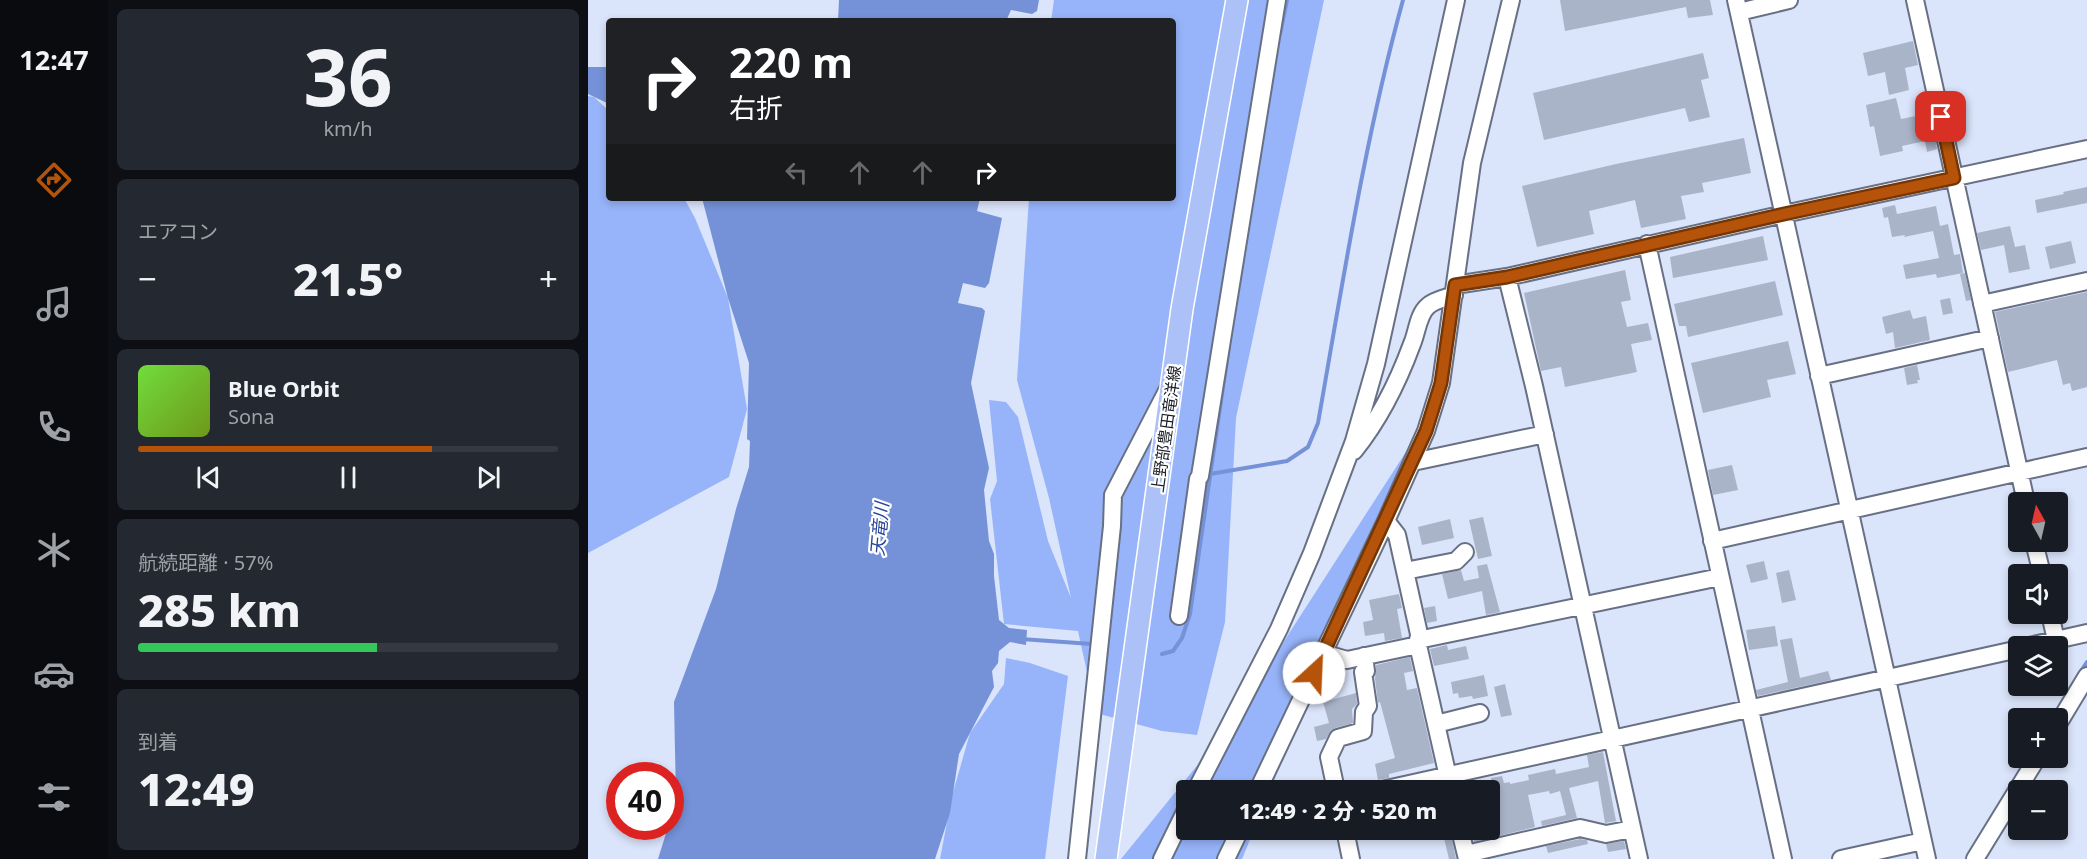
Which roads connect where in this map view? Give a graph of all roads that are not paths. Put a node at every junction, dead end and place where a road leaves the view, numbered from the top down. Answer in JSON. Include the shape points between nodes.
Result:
{"nodes":[{"id":1,"x":1237,"y":0,"type":"edge"},
{"id":2,"x":1276,"y":0,"type":"edge"},
{"id":3,"x":1456,"y":0,"type":"edge"},
{"id":4,"x":1511,"y":0,"type":"edge"},
{"id":5,"x":1789,"y":0,"type":"edge"},
{"id":6,"x":1915,"y":0,"type":"edge"},
{"id":7,"x":1737,"y":6,"type":"edge"},
{"id":8,"x":2087,"y":149,"type":"edge"},
{"id":9,"x":1954,"y":178,"type":"junction"},
{"id":10,"x":1784,"y":214,"type":"junction"},
{"id":11,"x":1647,"y":244,"type":"junction"},
{"id":12,"x":1507,"y":277,"type":"junction"},
{"id":13,"x":2087,"y":281,"type":"edge"},
{"id":14,"x":1454,"y":290,"type":"junction"},
{"id":15,"x":1982,"y":304,"type":"junction"},
{"id":16,"x":1990,"y":338,"type":"junction"},
{"id":17,"x":1820,"y":376,"type":"junction"},
{"id":18,"x":1173,"y":379,"type":"junction"},
{"id":19,"x":1545,"y":434,"type":"junction"},
{"id":20,"x":2087,"y":457,"type":"edge"},
{"id":21,"x":1348,"y":459,"type":"junction"},
{"id":22,"x":1413,"y":462,"type":"junction"},
{"id":23,"x":2019,"y":472,"type":"junction"},
{"id":24,"x":2024,"y":492,"type":"edge"},
{"id":25,"x":1849,"y":511,"type":"junction"},
{"id":26,"x":1386,"y":521,"type":"junction"},
{"id":27,"x":1712,"y":541,"type":"junction"},
{"id":28,"x":1465,"y":552,"type":"dead end"},
{"id":29,"x":1405,"y":571,"type":"junction"},
{"id":30,"x":1720,"y":578,"type":"junction"},
{"id":31,"x":1583,"y":606,"type":"junction"},
{"id":32,"x":1179,"y":616,"type":"dead end"},
{"id":33,"x":2087,"y":633,"type":"edge"},
{"id":34,"x":2068,"y":637,"type":"edge"},
{"id":35,"x":1418,"y":643,"type":"junction"},
{"id":36,"x":2008,"y":651,"type":"edge"},
{"id":37,"x":1323,"y":653,"type":"junction"},
{"id":38,"x":1364,"y":656,"type":"junction"},
{"id":39,"x":1887,"y":678,"type":"junction"},
{"id":40,"x":2086,"y":683,"type":"edge"},
{"id":41,"x":1748,"y":709,"type":"junction"},
{"id":42,"x":2068,"y":709,"type":"edge"},
{"id":43,"x":1480,"y":713,"type":"dead end"},
{"id":44,"x":1436,"y":724,"type":"junction"},
{"id":45,"x":1613,"y":739,"type":"junction"},
{"id":46,"x":2031,"y":768,"type":"edge"},
{"id":47,"x":1201,"y":780,"type":"edge"},
{"id":48,"x":1263,"y":780,"type":"edge"},
{"id":49,"x":1334,"y":780,"type":"edge"},
{"id":50,"x":1448,"y":780,"type":"edge"},
{"id":51,"x":1460,"y":780,"type":"edge"},
{"id":52,"x":1632,"y":829,"type":"junction"},
{"id":53,"x":1176,"y":830,"type":"edge"},
{"id":54,"x":1235,"y":840,"type":"edge"},
{"id":55,"x":1347,"y":840,"type":"edge"},
{"id":56,"x":1462,"y":840,"type":"edge"},
{"id":57,"x":1923,"y":841,"type":"junction"},
{"id":58,"x":1466,"y":856,"type":"edge"},
{"id":59,"x":1077,"y":859,"type":"edge"},
{"id":60,"x":1106,"y":859,"type":"edge"},
{"id":61,"x":1162,"y":859,"type":"edge"},
{"id":62,"x":1226,"y":859,"type":"edge"},
{"id":63,"x":1351,"y":859,"type":"edge"},
{"id":64,"x":1639,"y":859,"type":"edge"},
{"id":65,"x":1783,"y":859,"type":"edge"},
{"id":66,"x":1841,"y":859,"type":"edge"},
{"id":67,"x":1927,"y":859,"type":"edge"},
{"id":68,"x":1975,"y":859,"type":"edge"}],
"edges":[{"from":1,"to":18,"type":"main road","name":"上野部豊田竜洋線"},
{"from":2,"to":32,"type":"street"},
{"from":3,"to":21,"type":"street","via":[[1376,364]]},
{"from":4,"to":14,"type":"street","via":[[1472,163]]},
{"from":5,"to":7,"type":"street"},
{"from":6,"to":9,"type":"street"},
{"from":7,"to":10,"type":"street"},
{"from":8,"to":9,"type":"street"},
{"from":9,"to":10,"type":"street"},
{"from":9,"to":15,"type":"street"},
{"from":10,"to":11,"type":"street"},
{"from":10,"to":17,"type":"street"},
{"from":11,"to":12,"type":"street"},
{"from":11,"to":27,"type":"street"},
{"from":12,"to":14,"type":"street"},
{"from":12,"to":19,"type":"street"},
{"from":13,"to":15,"type":"street"},
{"from":14,"to":21,"type":"street","via":[[1428,305],[1421,316],[1389,395],[1369,433]]},
{"from":14,"to":22,"type":"street","via":[[1441,383]]},
{"from":15,"to":16,"type":"street"},
{"from":16,"to":17,"type":"street"},
{"from":16,"to":23,"type":"street"},
{"from":17,"to":25,"type":"street"},
{"from":18,"to":59,"type":"street","via":[[1113,495]]},
{"from":18,"to":60,"type":"main road","name":"上野部豊田竜洋線"},
{"from":19,"to":22,"type":"street"},
{"from":19,"to":31,"type":"street"},
{"from":20,"to":23,"type":"street"},
{"from":21,"to":47,"type":"street","via":[[1279,628]]},
{"from":22,"to":26,"type":"street"},
{"from":23,"to":24,"type":"street"},
{"from":23,"to":25,"type":"street"},
{"from":25,"to":27,"type":"street"},
{"from":25,"to":39,"type":"street"},
{"from":26,"to":29,"type":"street","via":[[1397,535]]},
{"from":26,"to":37,"type":"street"},
{"from":27,"to":30,"type":"street"},
{"from":28,"to":29,"type":"street","via":[[1456,561]]},
{"from":29,"to":35,"type":"street"},
{"from":30,"to":31,"type":"street"},
{"from":30,"to":41,"type":"street"},
{"from":31,"to":35,"type":"street"},
{"from":31,"to":45,"type":"street"},
{"from":33,"to":34,"type":"street"},
{"from":35,"to":38,"type":"street"},
{"from":35,"to":44,"type":"street"},
{"from":36,"to":39,"type":"street"},
{"from":37,"to":38,"type":"street","via":[[1347,660]]},
{"from":37,"to":48,"type":"street"},
{"from":38,"to":49,"type":"street","via":[[1368,706],[1363,731],[1338,738],[1329,757]]},
{"from":39,"to":41,"type":"street"},
{"from":39,"to":57,"type":"street"},
{"from":40,"to":42,"type":"street"},
{"from":41,"to":45,"type":"street"},
{"from":41,"to":65,"type":"street"},
{"from":43,"to":44,"type":"street"},
{"from":44,"to":50,"type":"street"},
{"from":45,"to":51,"type":"street"},
{"from":45,"to":52,"type":"street"},
{"from":46,"to":68,"type":"street"},
{"from":52,"to":58,"type":"street","via":[[1606,834],[1580,828]]},
{"from":52,"to":64,"type":"street"},
{"from":53,"to":61,"type":"street"},
{"from":54,"to":62,"type":"street"},
{"from":55,"to":63,"type":"street"},
{"from":56,"to":58,"type":"street"},
{"from":57,"to":66,"type":"street"},
{"from":57,"to":67,"type":"street"}]}
